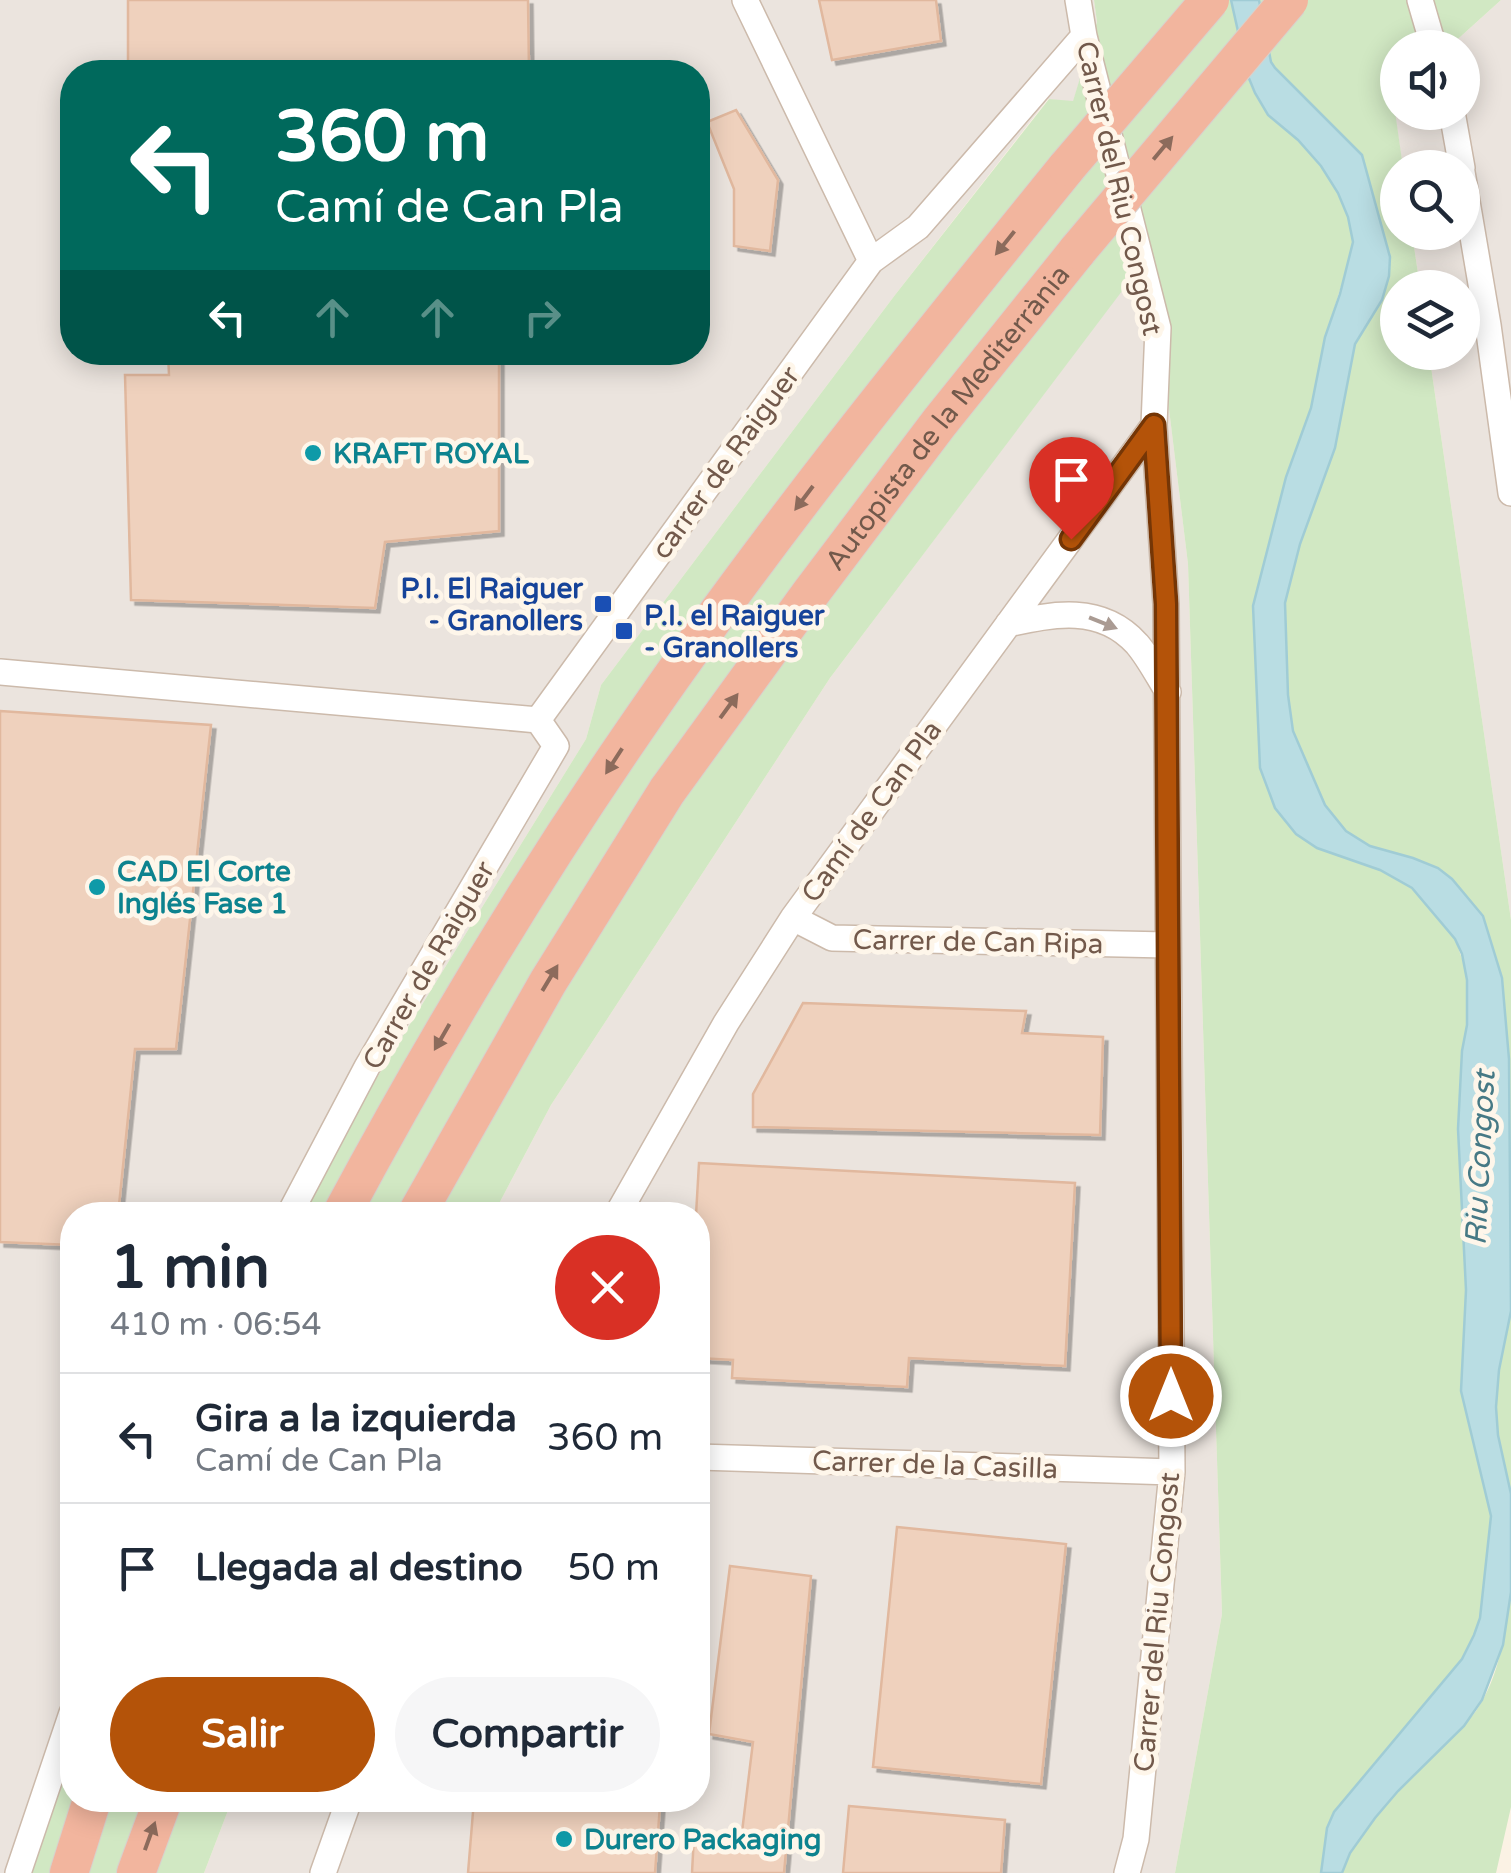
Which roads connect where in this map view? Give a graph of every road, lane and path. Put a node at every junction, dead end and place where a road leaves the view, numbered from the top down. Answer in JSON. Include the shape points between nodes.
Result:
{"nodes":[{"id":1,"x":744,"y":0,"type":"edge"},
{"id":2,"x":1078,"y":0,"type":"edge"},
{"id":3,"x":1210,"y":0,"type":"edge"},
{"id":4,"x":1289,"y":0,"type":"edge"},
{"id":5,"x":1420,"y":0,"type":"edge"},
{"id":6,"x":1429,"y":30,"type":"edge"},
{"id":7,"x":1084,"y":36,"type":"junction"},
{"id":8,"x":1480,"y":243,"type":"edge"},
{"id":9,"x":871,"y":261,"type":"junction"},
{"id":10,"x":1500,"y":324,"type":"edge"},
{"id":11,"x":1154,"y":425,"type":"junction"},
{"id":12,"x":1511,"y":493,"type":"edge"},
{"id":13,"x":1008,"y":624,"type":"junction"},
{"id":14,"x":0,"y":672,"type":"edge"},
{"id":15,"x":1168,"y":692,"type":"junction"},
{"id":16,"x":538,"y":720,"type":"junction"},
{"id":17,"x":793,"y":918,"type":"junction"},
{"id":18,"x":1167,"y":945,"type":"junction"},
{"id":19,"x":296,"y":1202,"type":"edge"},
{"id":20,"x":348,"y":1202,"type":"edge"},
{"id":21,"x":423,"y":1202,"type":"edge"},
{"id":22,"x":624,"y":1202,"type":"edge"},
{"id":23,"x":710,"y":1457,"type":"edge"},
{"id":24,"x":1172,"y":1472,"type":"junction"},
{"id":25,"x":60,"y":1749,"type":"edge"},
{"id":26,"x":88,"y":1812,"type":"edge"},
{"id":27,"x":159,"y":1812,"type":"edge"},
{"id":28,"x":344,"y":1812,"type":"edge"},
{"id":29,"x":18,"y":1873,"type":"edge"},
{"id":30,"x":69,"y":1873,"type":"edge"},
{"id":31,"x":136,"y":1873,"type":"edge"},
{"id":32,"x":323,"y":1873,"type":"edge"},
{"id":33,"x":1128,"y":1873,"type":"edge"}],
"edges":[{"from":1,"to":9,"type":"street"},
{"from":2,"to":7,"type":"street","name":"Carrer del Riu Congost"},
{"from":3,"to":20,"type":"highway","one_way":true,"bridge":true,"via":[[1067,167],[714,617],[540,872]]},
{"from":21,"to":4,"type":"highway","name":"Autopista de la Mediterrània","one_way":true,"bridge":true,"via":[[667,791],[938,422]]},
{"from":5,"to":6,"type":"street"},
{"from":7,"to":9,"type":"street","name":"carrer de Raiguer","via":[[918,227]]},
{"from":7,"to":11,"type":"street","name":"Carrer del Riu Congost","via":[[1158,328]]},
{"from":8,"to":10,"type":"street"},
{"from":9,"to":16,"type":"street","name":"carrer de Raiguer"},
{"from":10,"to":12,"type":"street"},
{"from":11,"to":13,"type":"street","name":"Camí de Can Pla"},
{"from":11,"to":15,"type":"street","name":"Carrer del Riu Congost"},
{"from":13,"to":15,"type":"street","one_way":true,"via":[[1066,614],[1102,621],[1135,642]]},
{"from":13,"to":17,"type":"street","name":"Camí de Can Pla"},
{"from":14,"to":16,"type":"street"},
{"from":15,"to":18,"type":"street","name":"Carrer del Riu Congost"},
{"from":16,"to":19,"type":"street","name":"Carrer de Raiguer","via":[[556,746],[367,1067]]},
{"from":17,"to":18,"type":"street","name":"Carrer de Can Ripa","via":[[832,938]]},
{"from":17,"to":22,"type":"street","name":"Camí de Can Pla"},
{"from":18,"to":24,"type":"street","name":"Carrer del Riu Congost"},
{"from":23,"to":24,"type":"street","name":"Carrer de la Casilla"},
{"from":24,"to":33,"type":"street","name":"Carrer del Riu Congost"},
{"from":25,"to":29,"type":"street"},
{"from":26,"to":30,"type":"highway"},
{"from":31,"to":27,"type":"highway","one_way":true},
{"from":28,"to":32,"type":"street"}]}
